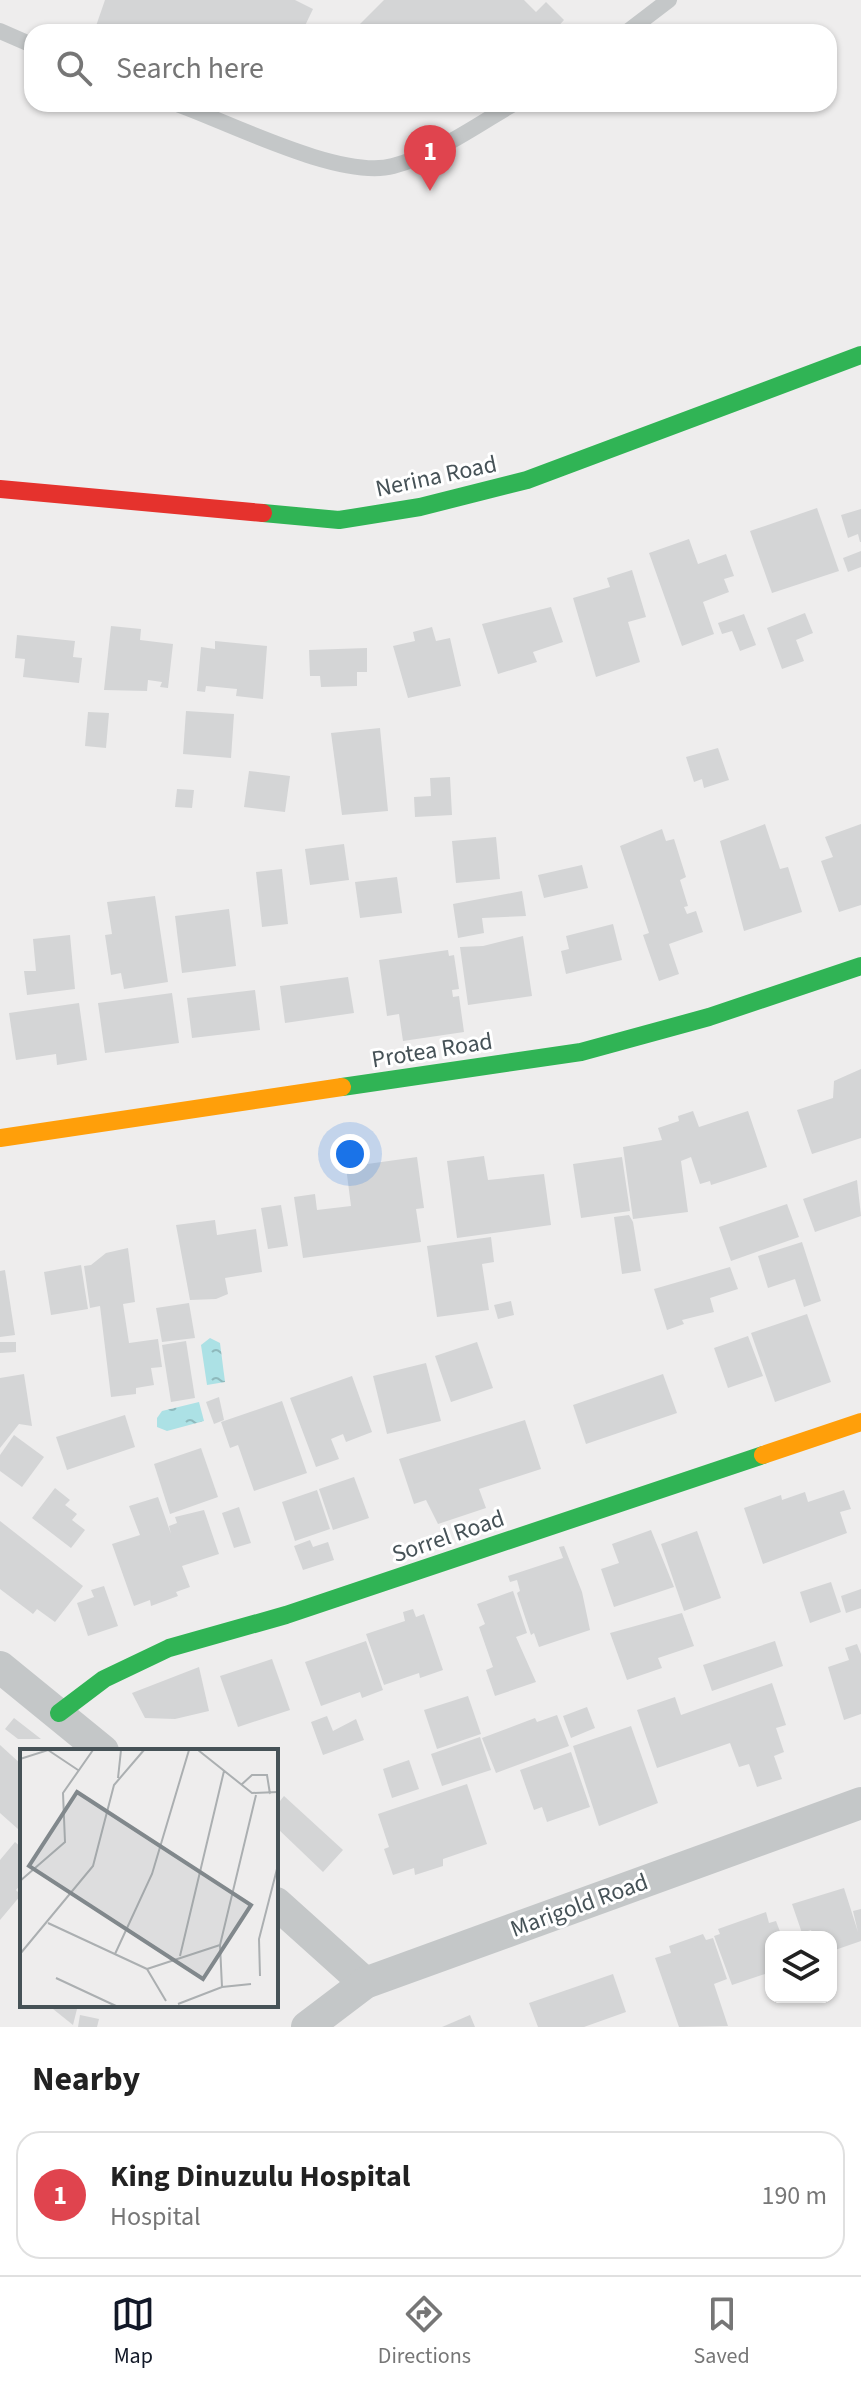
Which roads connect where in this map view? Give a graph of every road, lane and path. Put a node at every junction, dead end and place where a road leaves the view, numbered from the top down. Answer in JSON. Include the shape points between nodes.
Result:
{"nodes":[{"id":1,"x":669,"y":0,"type":"edge"},
{"id":2,"x":638,"y":24,"type":"edge"},
{"id":3,"x":0,"y":31,"type":"edge"},
{"id":4,"x":24,"y":42,"type":"edge"},
{"id":5,"x":197,"y":112,"type":"edge"},
{"id":6,"x":499,"y":112,"type":"edge"},
{"id":7,"x":861,"y":355,"type":"edge"},
{"id":8,"x":0,"y":489,"type":"edge"},
{"id":9,"x":861,"y":966,"type":"edge"},
{"id":10,"x":0,"y":1138,"type":"edge"},
{"id":11,"x":861,"y":1422,"type":"edge"},
{"id":12,"x":0,"y":1667,"type":"edge"},
{"id":13,"x":59,"y":1713,"type":"junction"},
{"id":14,"x":101,"y":1749,"type":"edge"},
{"id":15,"x":861,"y":1803,"type":"edge"},
{"id":16,"x":278,"y":1905,"type":"edge"},
{"id":17,"x":365,"y":1983,"type":"junction"},
{"id":18,"x":307,"y":2027,"type":"edge"}],
"edges":[{"from":1,"to":2,"type":"lane"},
{"from":3,"to":4,"type":"lane"},
{"from":5,"to":6,"type":"lane","via":[[353,167],[390,167],[415,159]]},
{"from":7,"to":8,"type":"street","name":"Nerina Road","via":[[527,480],[406,510],[339,520]]},
{"from":9,"to":10,"type":"street","name":"Protea Road","via":[[709,1017],[581,1052]]},
{"from":11,"to":13,"type":"street","name":"Sorrel Road","via":[[191,1642],[129,1665]]},
{"from":12,"to":13,"type":"street"},
{"from":13,"to":14,"type":"street"},
{"from":15,"to":17,"type":"street","name":"Marigold Road"},
{"from":16,"to":17,"type":"street"},
{"from":17,"to":18,"type":"street","name":"Marigold Road"}]}
